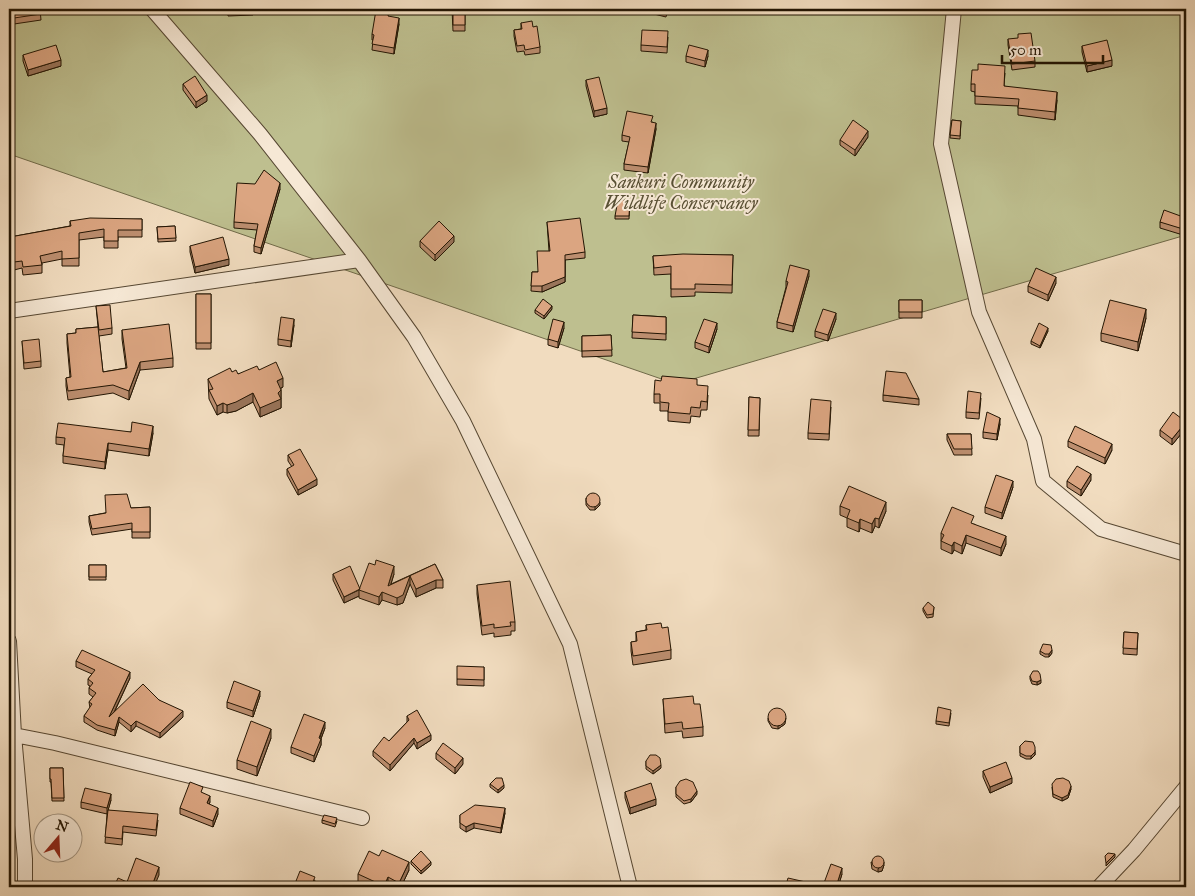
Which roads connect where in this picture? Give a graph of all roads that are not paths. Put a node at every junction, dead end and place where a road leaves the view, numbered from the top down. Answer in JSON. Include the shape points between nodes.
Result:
{"nodes":[{"id":1,"x":152,"y":9,"type":"edge"},
{"id":2,"x":954,"y":9,"type":"edge"},
{"id":3,"x":359,"y":260,"type":"junction"},
{"id":4,"x":9,"y":311,"type":"edge"},
{"id":5,"x":1186,"y":554,"type":"edge"},
{"id":6,"x":9,"y":642,"type":"edge"},
{"id":7,"x":14,"y":735,"type":"junction"},
{"id":8,"x":1186,"y":787,"type":"edge"},
{"id":9,"x":362,"y":818,"type":"dead end"},
{"id":10,"x":25,"y":887,"type":"edge"},
{"id":11,"x":630,"y":887,"type":"edge"},
{"id":12,"x":1099,"y":887,"type":"edge"}],
"edges":[{"from":1,"to":3,"type":"street","via":[[260,134]]},
{"from":2,"to":5,"type":"street","via":[[941,144],[979,312],[1034,439],[1043,480],[1101,529]]},
{"from":3,"to":4,"type":"street"},
{"from":3,"to":11,"type":"street","via":[[414,337],[463,421],[570,644]]},
{"from":6,"to":7,"type":"street"},
{"from":7,"to":9,"type":"street","via":[[55,742]]},
{"from":7,"to":10,"type":"street"},
{"from":8,"to":12,"type":"street"}]}
